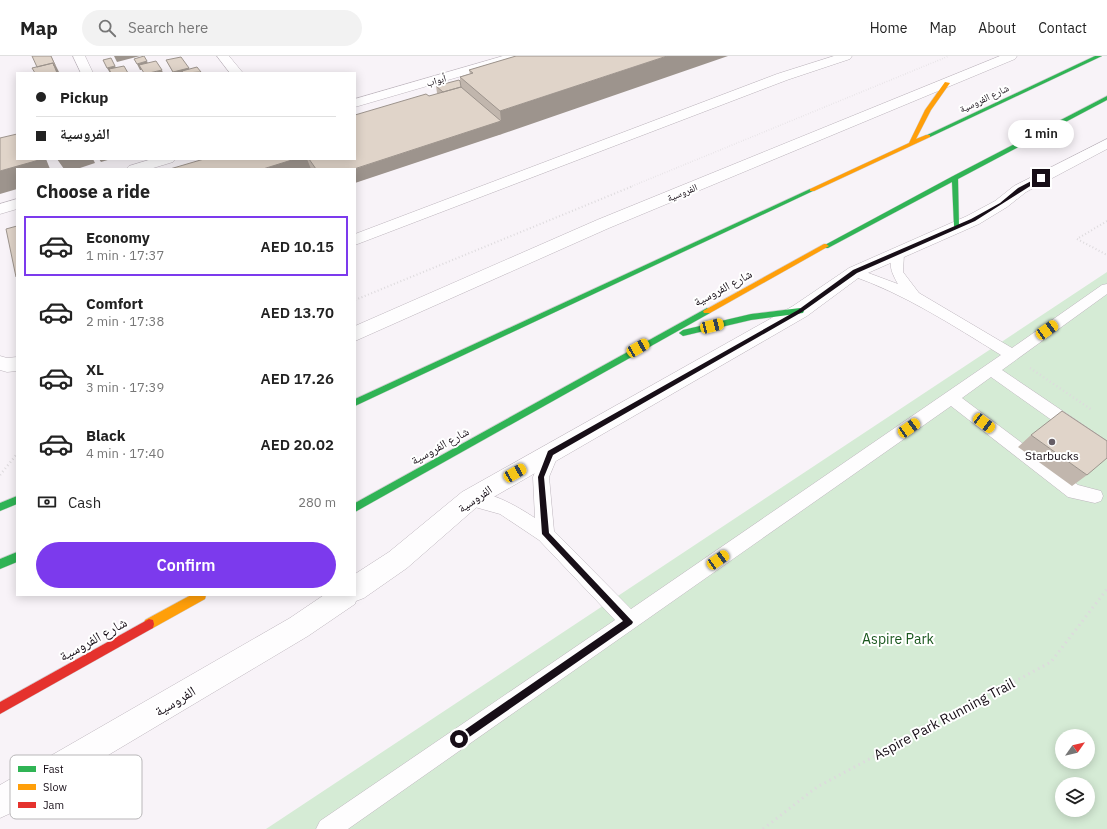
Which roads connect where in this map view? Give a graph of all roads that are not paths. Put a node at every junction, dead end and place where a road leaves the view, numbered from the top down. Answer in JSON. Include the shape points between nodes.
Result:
{"nodes":[{"id":1,"x":79,"y":56,"type":"edge"},
{"id":2,"x":223,"y":56,"type":"edge"},
{"id":3,"x":516,"y":56,"type":"edge"},
{"id":4,"x":846,"y":56,"type":"edge"},
{"id":5,"x":1099,"y":56,"type":"edge"},
{"id":6,"x":1005,"y":58,"type":"edge"},
{"id":7,"x":87,"y":72,"type":"edge"},
{"id":8,"x":236,"y":72,"type":"edge"},
{"id":9,"x":947,"y":83,"type":"junction"},
{"id":10,"x":1107,"y":98,"type":"edge"},
{"id":11,"x":356,"y":104,"type":"edge"},
{"id":12,"x":1107,"y":143,"type":"edge"},
{"id":13,"x":911,"y":144,"type":"junction"},
{"id":14,"x":165,"y":160,"type":"edge"},
{"id":15,"x":137,"y":168,"type":"edge"},
{"id":16,"x":955,"y":177,"type":"junction"},
{"id":17,"x":16,"y":204,"type":"edge"},
{"id":18,"x":0,"y":209,"type":"edge"},
{"id":19,"x":956,"y":226,"type":"junction"},
{"id":20,"x":356,"y":240,"type":"edge"},
{"id":21,"x":898,"y":254,"type":"junction"},
{"id":22,"x":855,"y":272,"type":"junction"},
{"id":23,"x":1107,"y":288,"type":"edge"},
{"id":24,"x":913,"y":294,"type":"junction"},
{"id":25,"x":800,"y":311,"type":"junction"},
{"id":26,"x":356,"y":334,"type":"edge"},
{"id":27,"x":651,"y":341,"type":"junction"},
{"id":28,"x":1012,"y":355,"type":"junction"},
{"id":29,"x":0,"y":363,"type":"edge"},
{"id":30,"x":16,"y":364,"type":"edge"},
{"id":31,"x":991,"y":370,"type":"junction"},
{"id":32,"x":951,"y":398,"type":"junction"},
{"id":33,"x":356,"y":403,"type":"edge"},
{"id":34,"x":1107,"y":450,"type":"edge"},
{"id":35,"x":551,"y":453,"type":"junction"},
{"id":36,"x":1096,"y":496,"type":"dead end"},
{"id":37,"x":470,"y":499,"type":"junction"},
{"id":38,"x":16,"y":500,"type":"edge"},
{"id":39,"x":0,"y":507,"type":"edge"},
{"id":40,"x":356,"y":507,"type":"edge"},
{"id":41,"x":545,"y":534,"type":"junction"},
{"id":42,"x":16,"y":557,"type":"edge"},
{"id":43,"x":0,"y":564,"type":"edge"},
{"id":44,"x":356,"y":588,"type":"edge"},
{"id":45,"x":199,"y":596,"type":"edge"},
{"id":46,"x":345,"y":596,"type":"edge"},
{"id":47,"x":629,"y":622,"type":"junction"},
{"id":48,"x":0,"y":708,"type":"edge"},
{"id":49,"x":80,"y":755,"type":"edge"},
{"id":50,"x":10,"y":796,"type":"edge"},
{"id":51,"x":0,"y":802,"type":"edge"},
{"id":52,"x":328,"y":829,"type":"edge"}],
"edges":[{"from":1,"to":7,"type":"street"},
{"from":2,"to":8,"type":"street"},
{"from":3,"to":11,"type":"street","name":"أبواب"},
{"from":4,"to":20,"type":"street","via":[[782,77]]},
{"from":5,"to":13,"type":"highway","name":"شارع الفروسية"},
{"from":6,"to":9,"type":"street","name":"الفروسية"},
{"from":9,"to":13,"type":"highway","via":[[928,110]]},
{"from":9,"to":26,"type":"street","name":"الفروسية","via":[[603,224]]},
{"from":10,"to":16,"type":"highway","name":"شارع الفروسية"},
{"from":12,"to":19,"type":"street","name":"الفروسية","via":[[1020,189],[980,216]]},
{"from":13,"to":33,"type":"highway","name":"شارع الفروسية"},
{"from":14,"to":15,"type":"street"},
{"from":16,"to":19,"type":"highway"},
{"from":16,"to":27,"type":"highway","name":"شارع الفروسية"},
{"from":17,"to":18,"type":"street"},
{"from":19,"to":21,"type":"street","name":"الفروسية"},
{"from":21,"to":22,"type":"street","name":"الفروسية"},
{"from":21,"to":24,"type":"lane","via":[[897,272]]},
{"from":22,"to":24,"type":"lane"},
{"from":22,"to":25,"type":"street","name":"الفروسية"},
{"from":23,"to":28,"type":"lane"},
{"from":24,"to":28,"type":"lane"},
{"from":25,"to":27,"type":"highway","via":[[752,317]]},
{"from":25,"to":35,"type":"street","name":"الفروسية"},
{"from":27,"to":40,"type":"highway","name":"شارع الفروسية"},
{"from":28,"to":31,"type":"lane"},
{"from":29,"to":30,"type":"street"},
{"from":31,"to":32,"type":"lane"},
{"from":31,"to":34,"type":"lane"},
{"from":32,"to":36,"type":"lane","via":[[1074,492]]},
{"from":32,"to":47,"type":"lane"},
{"from":35,"to":37,"type":"street","name":"الفروسية"},
{"from":35,"to":41,"type":"lane","via":[[541,477]]},
{"from":37,"to":41,"type":"lane","via":[[504,507]]},
{"from":37,"to":44,"type":"street","name":"الفروسية","via":[[398,560]]},
{"from":38,"to":39,"type":"highway"},
{"from":41,"to":47,"type":"lane"},
{"from":42,"to":43,"type":"highway"},
{"from":45,"to":48,"type":"highway","name":"شارع الفروسية"},
{"from":46,"to":49,"type":"street","name":"الفروسية","via":[[299,627]]},
{"from":47,"to":52,"type":"lane"},
{"from":50,"to":51,"type":"street","name":"الفروسية"}]}
